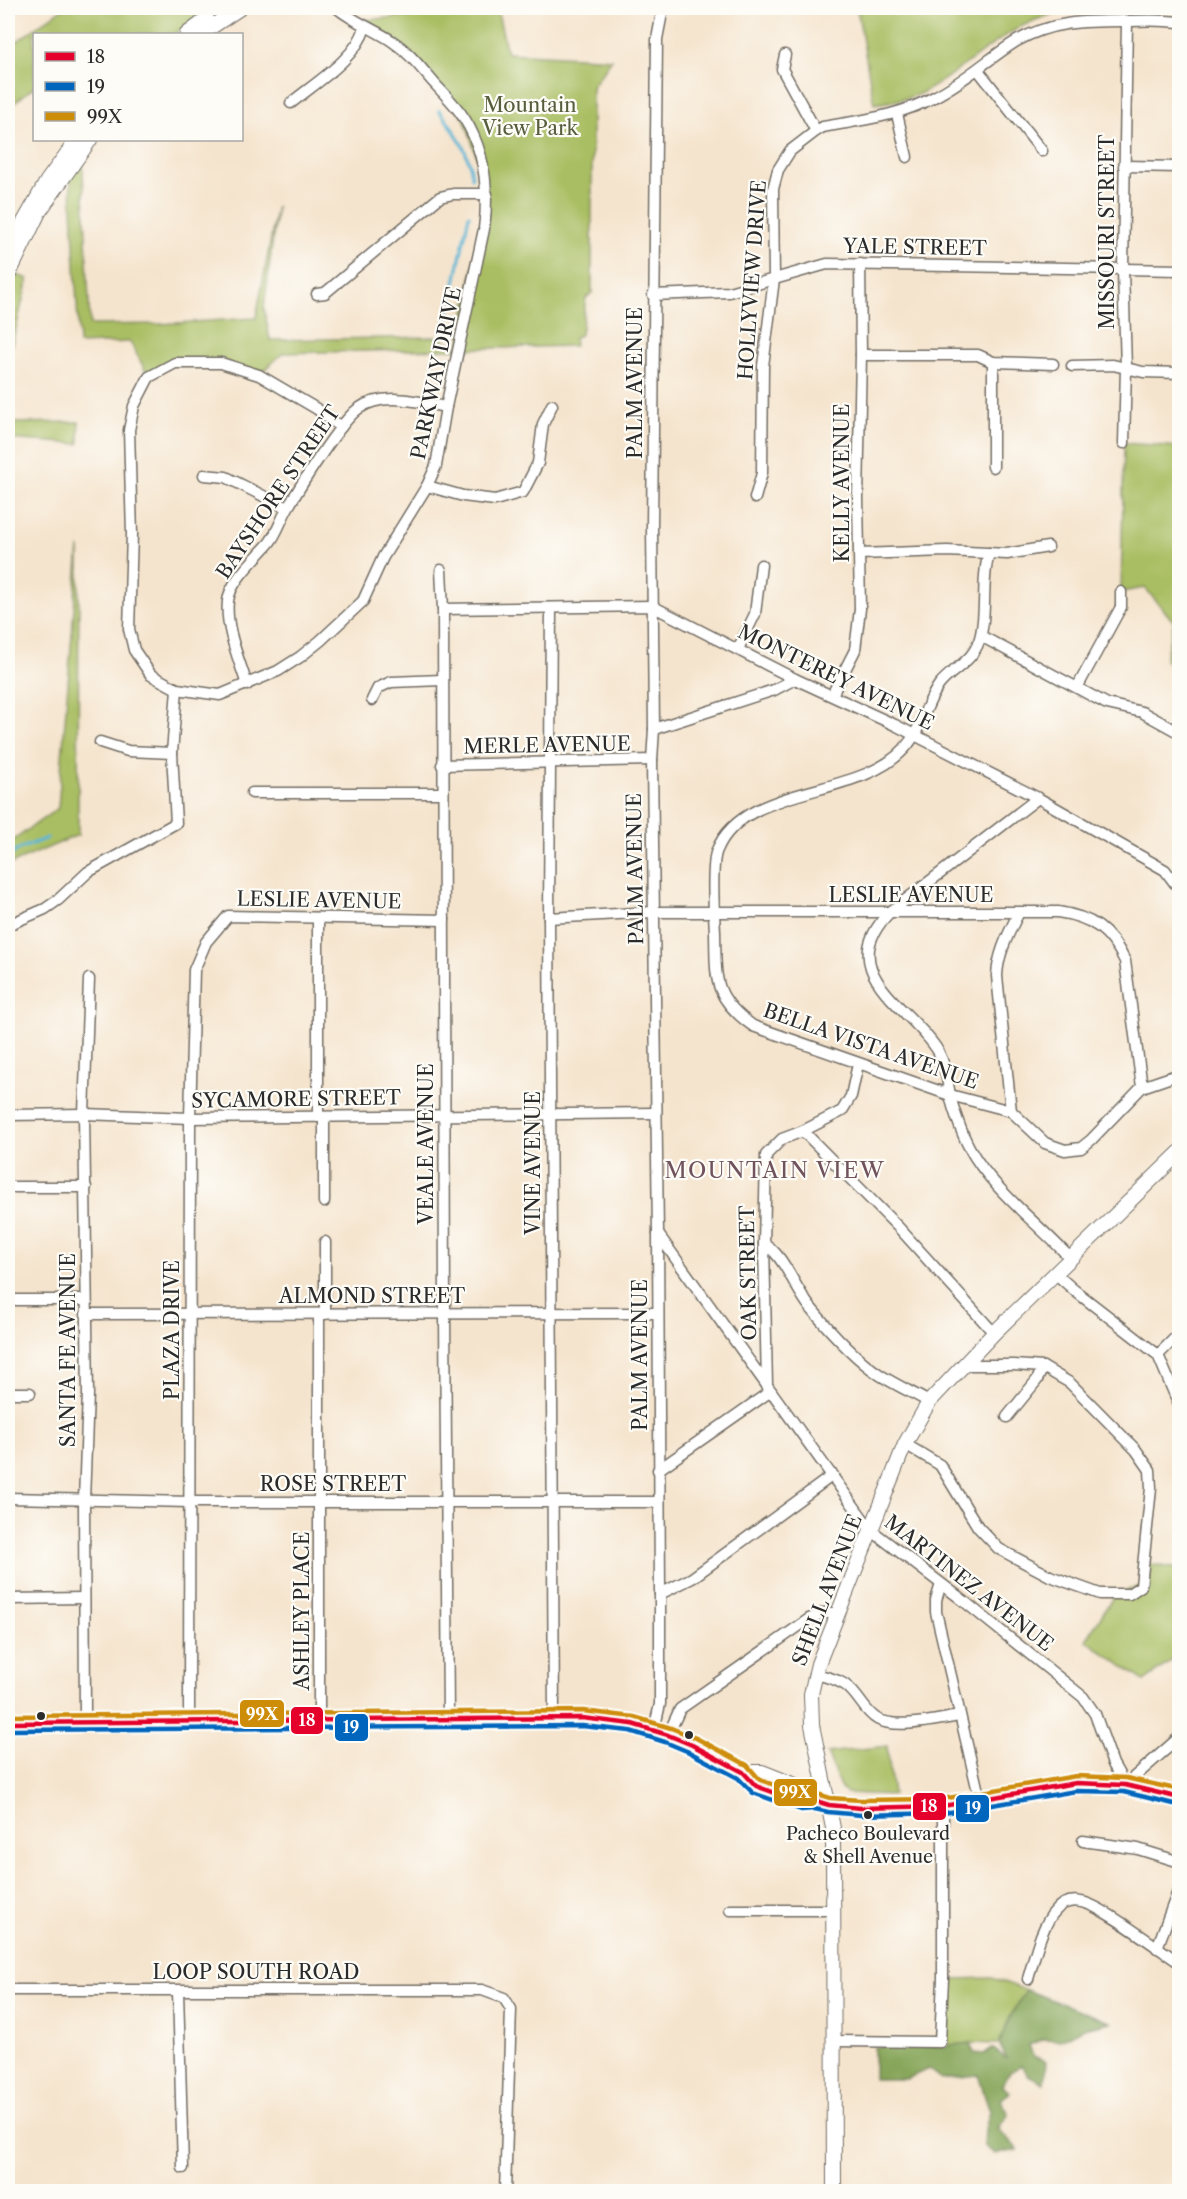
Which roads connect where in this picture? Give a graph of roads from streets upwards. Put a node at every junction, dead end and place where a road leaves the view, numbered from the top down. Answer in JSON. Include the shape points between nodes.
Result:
{"nodes":[{"id":1,"x":223,"y":8,"type":"edge"},
{"id":2,"x":240,"y":8,"type":"edge"},
{"id":3,"x":337,"y":8,"type":"edge"},
{"id":4,"x":663,"y":8,"type":"edge"},
{"id":5,"x":1127,"y":21,"type":"junction"},
{"id":6,"x":1179,"y":22,"type":"edge"},
{"id":7,"x":365,"y":27,"type":"junction"},
{"id":8,"x":188,"y":33,"type":"edge"},
{"id":9,"x":202,"y":33,"type":"edge"},
{"id":10,"x":785,"y":54,"type":"dead end"},
{"id":11,"x":978,"y":70,"type":"junction"},
{"id":12,"x":291,"y":103,"type":"dead end"},
{"id":13,"x":897,"y":114,"type":"junction"},
{"id":14,"x":816,"y":131,"type":"junction"},
{"id":15,"x":76,"y":141,"type":"edge"},
{"id":16,"x":89,"y":141,"type":"edge"},
{"id":17,"x":1042,"y":151,"type":"dead end"},
{"id":18,"x":907,"y":157,"type":"dead end"},
{"id":19,"x":1124,"y":166,"type":"junction"},
{"id":20,"x":1179,"y":167,"type":"edge"},
{"id":21,"x":488,"y":194,"type":"junction"},
{"id":22,"x":8,"y":250,"type":"edge"},
{"id":23,"x":860,"y":264,"type":"junction"},
{"id":24,"x":1123,"y":270,"type":"junction"},
{"id":25,"x":1179,"y":270,"type":"edge"},
{"id":26,"x":8,"y":276,"type":"edge"},
{"id":27,"x":774,"y":279,"type":"junction"},
{"id":28,"x":317,"y":294,"type":"dead end"},
{"id":29,"x":653,"y":295,"type":"junction"},
{"id":30,"x":861,"y":356,"type":"junction"},
{"id":31,"x":993,"y":362,"type":"junction"},
{"id":32,"x":1053,"y":364,"type":"dead end"},
{"id":33,"x":1072,"y":366,"type":"dead end"},
{"id":34,"x":1126,"y":368,"type":"junction"},
{"id":35,"x":1179,"y":373,"type":"edge"},
{"id":36,"x":552,"y":405,"type":"dead end"},
{"id":37,"x":446,"y":407,"type":"junction"},
{"id":38,"x":341,"y":426,"type":"junction"},
{"id":39,"x":1124,"y":443,"type":"dead end"},
{"id":40,"x":993,"y":467,"type":"dead end"},
{"id":41,"x":204,"y":475,"type":"dead end"},
{"id":42,"x":427,"y":486,"type":"junction"},
{"id":43,"x":755,"y":498,"type":"dead end"},
{"id":44,"x":287,"y":508,"type":"junction"},
{"id":45,"x":1048,"y":547,"type":"dead end"},
{"id":46,"x":989,"y":553,"type":"junction"},
{"id":47,"x":859,"y":554,"type":"junction"},
{"id":48,"x":761,"y":565,"type":"dead end"},
{"id":49,"x":441,"y":570,"type":"dead end"},
{"id":50,"x":1121,"y":592,"type":"dead end"},
{"id":51,"x":652,"y":606,"type":"junction"},
{"id":52,"x":551,"y":608,"type":"junction"},
{"id":53,"x":443,"y":609,"type":"junction"},
{"id":54,"x":981,"y":636,"type":"junction"},
{"id":55,"x":738,"y":649,"type":"junction"},
{"id":56,"x":795,"y":679,"type":"junction"},
{"id":57,"x":442,"y":680,"type":"junction"},
{"id":58,"x":247,"y":685,"type":"junction"},
{"id":59,"x":1078,"y":686,"type":"junction"},
{"id":60,"x":177,"y":689,"type":"junction"},
{"id":61,"x":832,"y":695,"type":"junction"},
{"id":62,"x":372,"y":700,"type":"dead end"},
{"id":63,"x":654,"y":729,"type":"junction"},
{"id":64,"x":1179,"y":733,"type":"edge"},
{"id":65,"x":914,"y":736,"type":"junction"},
{"id":66,"x":100,"y":742,"type":"dead end"},
{"id":67,"x":172,"y":753,"type":"junction"},
{"id":68,"x":652,"y":760,"type":"junction"},
{"id":69,"x":549,"y":763,"type":"junction"},
{"id":70,"x":442,"y":765,"type":"junction"},
{"id":71,"x":252,"y":793,"type":"dead end"},
{"id":72,"x":443,"y":793,"type":"junction"},
{"id":73,"x":1038,"y":798,"type":"junction"},
{"id":74,"x":1179,"y":890,"type":"edge"},
{"id":75,"x":653,"y":912,"type":"junction"},
{"id":76,"x":890,"y":912,"type":"junction"},
{"id":77,"x":714,"y":913,"type":"junction"},
{"id":78,"x":1018,"y":914,"type":"junction"},
{"id":79,"x":318,"y":918,"type":"junction"},
{"id":80,"x":549,"y":918,"type":"junction"},
{"id":81,"x":444,"y":920,"type":"junction"},
{"id":82,"x":8,"y":924,"type":"edge"},
{"id":83,"x":206,"y":942,"type":"joint"},
{"id":84,"x":89,"y":979,"type":"dead end"},
{"id":85,"x":858,"y":1064,"type":"junction"},
{"id":86,"x":1179,"y":1074,"type":"edge"},
{"id":87,"x":1142,"y":1087,"type":"junction"},
{"id":88,"x":950,"y":1095,"type":"junction"},
{"id":89,"x":1011,"y":1111,"type":"junction"},
{"id":90,"x":551,"y":1113,"type":"junction"},
{"id":91,"x":656,"y":1113,"type":"junction"},
{"id":92,"x":84,"y":1114,"type":"junction"},
{"id":93,"x":8,"y":1115,"type":"edge"},
{"id":94,"x":444,"y":1115,"type":"junction"},
{"id":95,"x":321,"y":1117,"type":"junction"},
{"id":96,"x":190,"y":1118,"type":"junction"},
{"id":97,"x":802,"y":1131,"type":"junction"},
{"id":98,"x":1179,"y":1152,"type":"edge"},
{"id":99,"x":8,"y":1187,"type":"edge"},
{"id":100,"x":86,"y":1187,"type":"junction"},
{"id":101,"x":324,"y":1202,"type":"dead end"},
{"id":102,"x":658,"y":1234,"type":"junction"},
{"id":103,"x":325,"y":1242,"type":"dead end"},
{"id":104,"x":764,"y":1244,"type":"junction"},
{"id":105,"x":1071,"y":1259,"type":"junction"},
{"id":106,"x":1056,"y":1274,"type":"junction"},
{"id":107,"x":8,"y":1300,"type":"edge"},
{"id":108,"x":86,"y":1300,"type":"junction"},
{"id":109,"x":658,"y":1313,"type":"junction"},
{"id":110,"x":86,"y":1314,"type":"junction"},
{"id":111,"x":190,"y":1314,"type":"junction"},
{"id":112,"x":322,"y":1314,"type":"junction"},
{"id":113,"x":445,"y":1314,"type":"junction"},
{"id":114,"x":553,"y":1314,"type":"junction"},
{"id":115,"x":994,"y":1333,"type":"junction"},
{"id":116,"x":1179,"y":1333,"type":"edge"},
{"id":117,"x":1158,"y":1355,"type":"junction"},
{"id":118,"x":962,"y":1365,"type":"junction"},
{"id":119,"x":1043,"y":1367,"type":"junction"},
{"id":120,"x":769,"y":1389,"type":"junction"},
{"id":121,"x":8,"y":1393,"type":"edge"},
{"id":122,"x":30,"y":1393,"type":"dead end"},
{"id":123,"x":929,"y":1402,"type":"junction"},
{"id":124,"x":1179,"y":1407,"type":"edge"},
{"id":125,"x":1007,"y":1417,"type":"dead end"},
{"id":126,"x":905,"y":1444,"type":"junction"},
{"id":127,"x":658,"y":1470,"type":"junction"},
{"id":128,"x":833,"y":1475,"type":"junction"},
{"id":129,"x":8,"y":1498,"type":"edge"},
{"id":130,"x":84,"y":1500,"type":"junction"},
{"id":131,"x":190,"y":1502,"type":"junction"},
{"id":132,"x":320,"y":1502,"type":"junction"},
{"id":133,"x":659,"y":1502,"type":"junction"},
{"id":134,"x":446,"y":1503,"type":"junction"},
{"id":135,"x":554,"y":1503,"type":"junction"},
{"id":136,"x":872,"y":1530,"type":"junction"},
{"id":137,"x":940,"y":1584,"type":"junction"},
{"id":138,"x":660,"y":1594,"type":"junction"},
{"id":139,"x":84,"y":1598,"type":"junction"},
{"id":140,"x":8,"y":1599,"type":"edge"},
{"id":141,"x":838,"y":1613,"type":"junction"},
{"id":142,"x":815,"y":1673,"type":"junction"},
{"id":143,"x":960,"y":1716,"type":"junction"},
{"id":144,"x":554,"y":1717,"type":"junction"},
{"id":145,"x":448,"y":1718,"type":"junction"},
{"id":146,"x":319,"y":1719,"type":"junction"},
{"id":147,"x":85,"y":1721,"type":"junction"},
{"id":148,"x":189,"y":1721,"type":"junction"},
{"id":149,"x":8,"y":1724,"type":"edge"},
{"id":150,"x":661,"y":1732,"type":"junction"},
{"id":151,"x":1179,"y":1737,"type":"edge"},
{"id":152,"x":1125,"y":1785,"type":"junction"},
{"id":153,"x":1179,"y":1798,"type":"edge"},
{"id":154,"x":980,"y":1800,"type":"junction"},
{"id":155,"x":822,"y":1803,"type":"junction"},
{"id":156,"x":943,"y":1806,"type":"junction"},
{"id":157,"x":1083,"y":1841,"type":"dead end"},
{"id":158,"x":1179,"y":1862,"type":"edge"},
{"id":159,"x":1179,"y":1886,"type":"edge"},
{"id":160,"x":730,"y":1910,"type":"dead end"},
{"id":161,"x":833,"y":1910,"type":"junction"},
{"id":162,"x":1157,"y":1948,"type":"junction"},
{"id":163,"x":1179,"y":1963,"type":"edge"},
{"id":164,"x":1028,"y":1979,"type":"dead end"},
{"id":165,"x":8,"y":1990,"type":"edge"},
{"id":166,"x":178,"y":1990,"type":"junction"},
{"id":167,"x":833,"y":2041,"type":"junction"},
{"id":168,"x":183,"y":2168,"type":"dead end"},
{"id":169,"x":505,"y":2192,"type":"edge"},
{"id":170,"x":834,"y":2192,"type":"edge"}],
"edges":[{"from":1,"to":8,"type":"street"},
{"from":2,"to":9,"type":"street"},
{"from":3,"to":7,"type":"street","name":"PARKWAY DRIVE"},
{"from":4,"to":29,"type":"street","name":"PALM AVENUE","via":[[657,29]]},
{"from":5,"to":6,"type":"street","name":"HOLLYVIEW DRIVE"},
{"from":5,"to":11,"type":"street","name":"HOLLYVIEW DRIVE","via":[[1087,21],[1041,29]]},
{"from":5,"to":19,"type":"street","name":"MISSOURI STREET"},
{"from":7,"to":12,"type":"street","via":[[353,52]]},
{"from":7,"to":21,"type":"street","name":"PARKWAY DRIVE","via":[[410,55],[464,118],[480,151]]},
{"from":10,"to":14,"type":"street","via":[[782,69]]},
{"from":11,"to":13,"type":"street","name":"HOLLYVIEW DRIVE","via":[[936,97]]},
{"from":11,"to":17,"type":"street"},
{"from":13,"to":14,"type":"street","name":"HOLLYVIEW DRIVE"},
{"from":13,"to":18,"type":"street"},
{"from":14,"to":27,"type":"street","name":"HOLLYVIEW DRIVE","via":[[790,152],[778,170],[773,189]]},
{"from":15,"to":22,"type":"street","via":[[47,181]]},
{"from":16,"to":26,"type":"street","via":[[39,213]]},
{"from":19,"to":20,"type":"street"},
{"from":19,"to":24,"type":"street","name":"MISSOURI STREET"},
{"from":21,"to":28,"type":"street","via":[[440,197],[325,293]]},
{"from":21,"to":37,"type":"street","name":"PARKWAY DRIVE"},
{"from":23,"to":24,"type":"street","name":"YALE STREET"},
{"from":23,"to":27,"type":"street","name":"YALE STREET","via":[[827,264]]},
{"from":23,"to":30,"type":"street","name":"KELLY AVENUE"},
{"from":24,"to":25,"type":"street","name":"YALE STREET"},
{"from":24,"to":34,"type":"street","name":"MISSOURI STREET"},
{"from":27,"to":29,"type":"street","name":"YALE STREET","via":[[729,292]]},
{"from":27,"to":43,"type":"street","name":"HOLLYVIEW DRIVE","via":[[763,366],[762,472]]},
{"from":29,"to":51,"type":"street","name":"PALM AVENUE"},
{"from":30,"to":31,"type":"street","via":[[978,355]]},
{"from":30,"to":47,"type":"street","name":"KELLY AVENUE"},
{"from":31,"to":32,"type":"street"},
{"from":31,"to":40,"type":"street"},
{"from":33,"to":34,"type":"street"},
{"from":34,"to":35,"type":"street"},
{"from":34,"to":39,"type":"street","name":"MISSOURI STREET"},
{"from":36,"to":42,"type":"street","via":[[543,424],[538,463],[523,492],[495,500]]},
{"from":37,"to":38,"type":"street","name":"BAYSHORE STREET","via":[[403,399],[377,400],[357,409]]},
{"from":37,"to":42,"type":"street","name":"PARKWAY DRIVE","via":[[436,466]]},
{"from":38,"to":44,"type":"street","name":"BAYSHORE STREET"},
{"from":38,"to":60,"type":"street","name":"PARKWAY DRIVE","via":[[259,375],[221,363],[175,363],[149,377],[134,406],[129,430],[129,629],[134,650],[150,675]]},
{"from":41,"to":44,"type":"street","via":[[226,477]]},
{"from":42,"to":58,"type":"street","name":"PARKWAY DRIVE","via":[[383,556],[363,601],[300,657]]},
{"from":44,"to":58,"type":"street","name":"BAYSHORE STREET","via":[[272,540],[242,573],[228,599],[230,628]]},
{"from":45,"to":46,"type":"street"},
{"from":46,"to":47,"type":"street"},
{"from":46,"to":54,"type":"street"},
{"from":47,"to":61,"type":"street","name":"KELLY AVENUE","via":[[860,609],[855,650]]},
{"from":48,"to":55,"type":"street","via":[[756,614]]},
{"from":49,"to":53,"type":"street","name":"VEALE AVENUE"},
{"from":50,"to":59,"type":"street","via":[[1121,607]]},
{"from":51,"to":52,"type":"street","name":"MONTEREY AVENUE"},
{"from":51,"to":55,"type":"street","name":"MONTEREY AVENUE"},
{"from":51,"to":63,"type":"street","name":"PALM AVENUE"},
{"from":52,"to":53,"type":"street","name":"MONTEREY AVENUE"},
{"from":52,"to":69,"type":"street","name":"VINE AVENUE"},
{"from":53,"to":57,"type":"street","name":"VEALE AVENUE"},
{"from":54,"to":59,"type":"street"},
{"from":54,"to":65,"type":"street","name":"BELLA VISTA AVENUE","via":[[967,661],[938,687]]},
{"from":55,"to":56,"type":"street","name":"MONTEREY AVENUE"},
{"from":56,"to":61,"type":"street","name":"MONTEREY AVENUE"},
{"from":56,"to":63,"type":"street","name":"MERLE AVENUE","via":[[774,690]]},
{"from":57,"to":62,"type":"street","via":[[391,682],[378,688]]},
{"from":57,"to":70,"type":"street","name":"VEALE AVENUE"},
{"from":58,"to":60,"type":"street","name":"PARKWAY DRIVE","via":[[220,695]]},
{"from":59,"to":64,"type":"street","via":[[1107,704],[1142,712]]},
{"from":60,"to":67,"type":"street"},
{"from":61,"to":65,"type":"street","name":"MONTEREY AVENUE"},
{"from":63,"to":68,"type":"street","name":"PALM AVENUE"},
{"from":65,"to":73,"type":"street","name":"MONTEREY AVENUE"},
{"from":65,"to":77,"type":"street","name":"BELLA VISTA AVENUE","via":[[885,765],[783,800],[738,822],[717,850]]},
{"from":66,"to":67,"type":"street","via":[[128,751]]},
{"from":67,"to":82,"type":"street","via":[[176,823],[88,872],[45,909]]},
{"from":68,"to":69,"type":"street","name":"MERLE AVENUE"},
{"from":68,"to":75,"type":"street","name":"PALM AVENUE"},
{"from":69,"to":70,"type":"street","name":"MERLE AVENUE"},
{"from":69,"to":80,"type":"street","name":"VINE AVENUE"},
{"from":70,"to":72,"type":"street","name":"VEALE AVENUE"},
{"from":71,"to":72,"type":"street"},
{"from":72,"to":81,"type":"street","name":"VEALE AVENUE"},
{"from":73,"to":74,"type":"street","name":"MONTEREY AVENUE","via":[[1165,870]]},
{"from":73,"to":76,"type":"street"},
{"from":75,"to":77,"type":"street","name":"LESLIE AVENUE"},
{"from":75,"to":80,"type":"street","name":"LESLIE AVENUE"},
{"from":75,"to":91,"type":"street","name":"PALM AVENUE"},
{"from":76,"to":77,"type":"street","name":"LESLIE AVENUE"},
{"from":76,"to":78,"type":"street","name":"LESLIE AVENUE"},
{"from":76,"to":88,"type":"street","via":[[872,935],[871,964],[883,992],[935,1047],[949,1078]]},
{"from":77,"to":85,"type":"street","name":"BELLA VISTA AVENUE","via":[[716,980],[726,1003],[737,1015],[753,1026]]},
{"from":78,"to":87,"type":"street","name":"LESLIE AVENUE","via":[[1076,915],[1096,924],[1118,946],[1125,961]]},
{"from":78,"to":89,"type":"street","via":[[1002,947],[997,969]]},
{"from":79,"to":81,"type":"street","name":"LESLIE AVENUE"},
{"from":79,"to":83,"type":"street","name":"LESLIE AVENUE","via":[[228,916]]},
{"from":79,"to":95,"type":"street"},
{"from":80,"to":90,"type":"street","name":"VINE AVENUE"},
{"from":81,"to":94,"type":"street","name":"VEALE AVENUE"},
{"from":83,"to":96,"type":"street","name":"PLAZA DRIVE","via":[[194,970]]},
{"from":84,"to":92,"type":"street","name":"SANTA FE AVENUE"},
{"from":85,"to":88,"type":"street","name":"BELLA VISTA AVENUE"},
{"from":85,"to":97,"type":"street","name":"OAK STREET","via":[[851,1096],[842,1111]]},
{"from":86,"to":87,"type":"street","name":"BELLA VISTA AVENUE"},
{"from":87,"to":89,"type":"street","name":"BELLA VISTA AVENUE","via":[[1091,1140],[1074,1150],[1045,1143]]},
{"from":88,"to":89,"type":"street","name":"BELLA VISTA AVENUE"},
{"from":88,"to":105,"type":"street","via":[[969,1147],[988,1173]]},
{"from":90,"to":91,"type":"street","name":"SYCAMORE STREET"},
{"from":90,"to":94,"type":"street","name":"SYCAMORE STREET"},
{"from":90,"to":114,"type":"street","name":"VINE AVENUE"},
{"from":91,"to":102,"type":"street","name":"PALM AVENUE"},
{"from":92,"to":93,"type":"street","name":"SYCAMORE STREET"},
{"from":92,"to":96,"type":"street","name":"SYCAMORE STREET"},
{"from":92,"to":100,"type":"street","name":"SANTA FE AVENUE"},
{"from":94,"to":95,"type":"street","name":"SYCAMORE STREET"},
{"from":94,"to":113,"type":"street","name":"VEALE AVENUE"},
{"from":95,"to":96,"type":"street","name":"SYCAMORE STREET"},
{"from":95,"to":101,"type":"street"},
{"from":96,"to":111,"type":"street","name":"PLAZA DRIVE"},
{"from":97,"to":104,"type":"street","name":"OAK STREET","via":[[782,1139],[766,1155]]},
{"from":97,"to":115,"type":"street","via":[[900,1229]]},
{"from":98,"to":105,"type":"street","name":"SHELL AVENUE"},
{"from":99,"to":100,"type":"street"},
{"from":100,"to":108,"type":"street","name":"SANTA FE AVENUE"},
{"from":102,"to":109,"type":"street","name":"PALM AVENUE"},
{"from":102,"to":120,"type":"street","name":"MARTINEZ AVENUE"},
{"from":103,"to":112,"type":"street","name":"ASHLEY PLACE"},
{"from":104,"to":120,"type":"street","name":"OAK STREET"},
{"from":104,"to":123,"type":"street","via":[[779,1256],[810,1307],[862,1361]]},
{"from":105,"to":106,"type":"street","name":"SHELL AVENUE"},
{"from":106,"to":115,"type":"street","name":"SHELL AVENUE"},
{"from":106,"to":117,"type":"street"},
{"from":107,"to":108,"type":"street"},
{"from":108,"to":110,"type":"street","name":"SANTA FE AVENUE"},
{"from":109,"to":114,"type":"street","name":"ALMOND STREET"},
{"from":109,"to":127,"type":"street","name":"PALM AVENUE"},
{"from":110,"to":111,"type":"street","name":"ALMOND STREET"},
{"from":110,"to":130,"type":"street","name":"SANTA FE AVENUE"},
{"from":111,"to":112,"type":"street","name":"ALMOND STREET"},
{"from":111,"to":131,"type":"street","name":"PLAZA DRIVE"},
{"from":112,"to":113,"type":"street","name":"ALMOND STREET"},
{"from":112,"to":132,"type":"street","name":"ASHLEY PLACE"},
{"from":113,"to":114,"type":"street","name":"ALMOND STREET"},
{"from":113,"to":134,"type":"street","name":"VEALE AVENUE"},
{"from":114,"to":135,"type":"street","name":"VINE AVENUE"},
{"from":115,"to":118,"type":"street","name":"SHELL AVENUE"},
{"from":116,"to":117,"type":"street"},
{"from":117,"to":124,"type":"street"},
{"from":118,"to":119,"type":"street"},
{"from":118,"to":123,"type":"street","name":"SHELL AVENUE"},
{"from":119,"to":125,"type":"street"},
{"from":119,"to":126,"type":"street","via":[[1070,1383],[1136,1450],[1150,1470],[1141,1586],[1129,1594],[1100,1594],[1050,1576],[999,1549],[978,1527],[939,1465]]},
{"from":120,"to":127,"type":"street"},
{"from":120,"to":128,"type":"street","name":"MARTINEZ AVENUE"},
{"from":121,"to":122,"type":"street"},
{"from":123,"to":126,"type":"street","name":"SHELL AVENUE"},
{"from":126,"to":136,"type":"street","name":"SHELL AVENUE"},
{"from":127,"to":133,"type":"street","name":"PALM AVENUE"},
{"from":128,"to":136,"type":"street","name":"MARTINEZ AVENUE"},
{"from":128,"to":138,"type":"street","via":[[692,1578]]},
{"from":129,"to":130,"type":"street","name":"ROSE STREET"},
{"from":130,"to":131,"type":"street","name":"ROSE STREET"},
{"from":130,"to":139,"type":"street","name":"SANTA FE AVENUE"},
{"from":131,"to":132,"type":"street","name":"ROSE STREET"},
{"from":131,"to":148,"type":"street","name":"PLAZA DRIVE"},
{"from":132,"to":134,"type":"street","name":"ROSE STREET"},
{"from":132,"to":146,"type":"street","name":"ASHLEY PLACE"},
{"from":133,"to":135,"type":"street","name":"ROSE STREET"},
{"from":133,"to":138,"type":"street","name":"PALM AVENUE"},
{"from":134,"to":135,"type":"street","name":"ROSE STREET"},
{"from":134,"to":145,"type":"street","name":"VEALE AVENUE"},
{"from":135,"to":144,"type":"street","name":"VINE AVENUE"},
{"from":136,"to":137,"type":"street","name":"MARTINEZ AVENUE"},
{"from":136,"to":141,"type":"street","name":"SHELL AVENUE"},
{"from":137,"to":143,"type":"street","via":[[936,1611]]},
{"from":137,"to":152,"type":"street","name":"MARTINEZ AVENUE","via":[[1083,1697],[1095,1714]]},
{"from":138,"to":150,"type":"street","name":"PALM AVENUE"},
{"from":139,"to":140,"type":"street"},
{"from":139,"to":147,"type":"street","name":"SANTA FE AVENUE"},
{"from":141,"to":142,"type":"street","name":"SHELL AVENUE"},
{"from":141,"to":150,"type":"street","via":[[823,1613],[809,1619],[680,1709]]},
{"from":142,"to":143,"type":"street","via":[[842,1683],[877,1719],[886,1722]]},
{"from":142,"to":155,"type":"street","name":"SHELL AVENUE","via":[[812,1725]]},
{"from":143,"to":154,"type":"street"},
{"from":144,"to":145,"type":"street"},
{"from":144,"to":150,"type":"street","via":[[607,1720]]},
{"from":145,"to":146,"type":"street"},
{"from":146,"to":148,"type":"street"},
{"from":147,"to":148,"type":"street"},
{"from":147,"to":149,"type":"street"},
{"from":150,"to":155,"type":"street","via":[[742,1772],[756,1786],[802,1803]]},
{"from":151,"to":152,"type":"street"},
{"from":152,"to":153,"type":"street"},
{"from":152,"to":154,"type":"street","via":[[1076,1783]]},
{"from":154,"to":156,"type":"street"},
{"from":155,"to":156,"type":"street","via":[[861,1808]]},
{"from":155,"to":161,"type":"street","name":"SHELL AVENUE","via":[[832,1828]]},
{"from":156,"to":167,"type":"street","via":[[940,2042]]},
{"from":157,"to":158,"type":"street","via":[[1138,1849]]},
{"from":159,"to":162,"type":"street"},
{"from":160,"to":161,"type":"street"},
{"from":161,"to":167,"type":"street","name":"SHELL AVENUE"},
{"from":162,"to":163,"type":"street"},
{"from":162,"to":164,"type":"street","via":[[1091,1904],[1071,1902],[1062,1905],[1048,1921]]},
{"from":165,"to":166,"type":"street","name":"LOOP SOUTH ROAD"},
{"from":166,"to":168,"type":"street"},
{"from":166,"to":169,"type":"street","name":"LOOP SOUTH ROAD","via":[[482,1990],[504,1998],[511,2009]]},
{"from":167,"to":170,"type":"street","name":"SHELL AVENUE"}]}
